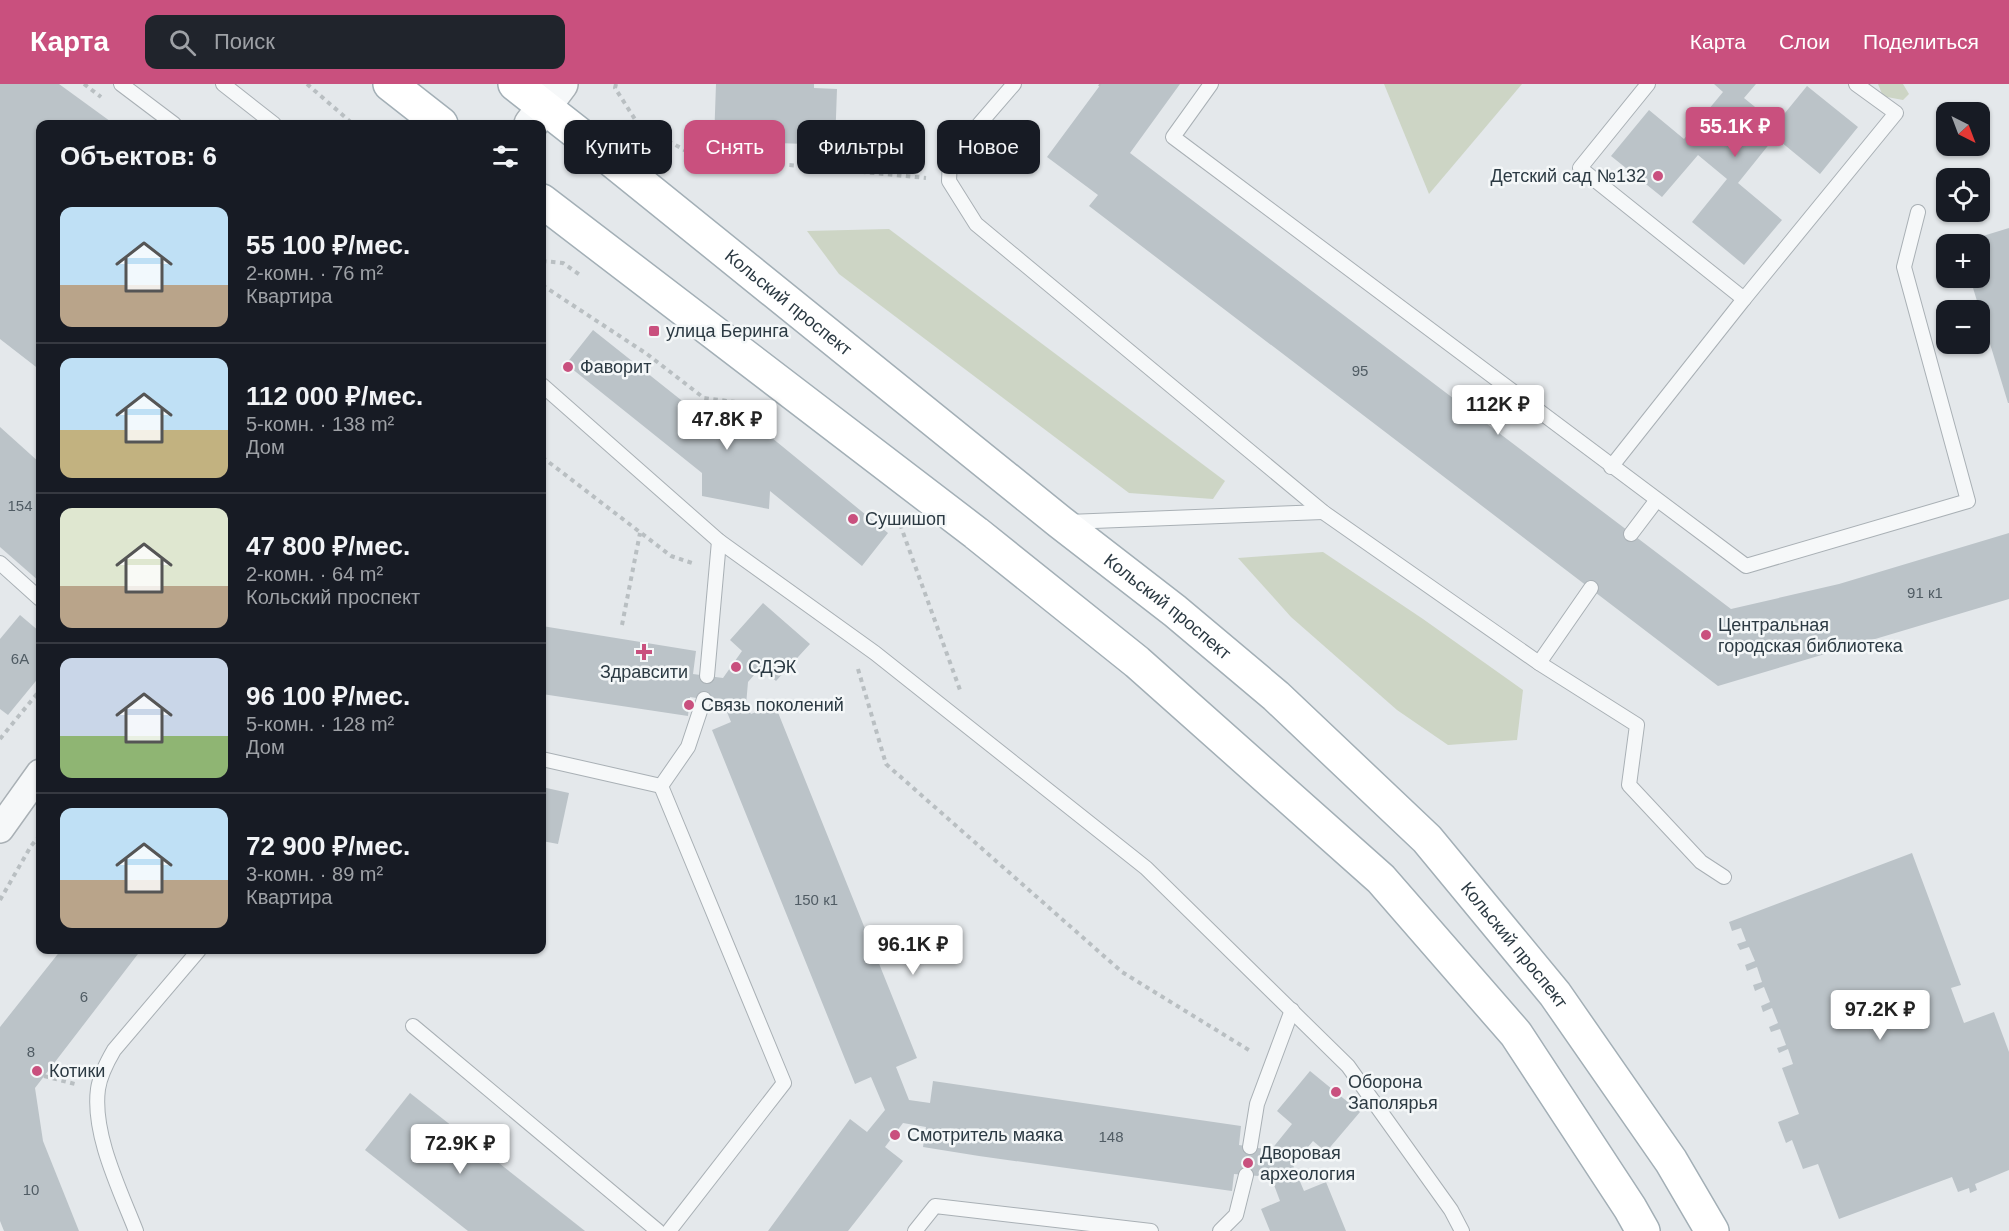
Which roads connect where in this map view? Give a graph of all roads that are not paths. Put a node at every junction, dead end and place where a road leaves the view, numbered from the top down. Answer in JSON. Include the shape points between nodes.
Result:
{"nodes":[{"id":1,"x":121,"y":84,"type":"edge"},
{"id":2,"x":223,"y":84,"type":"edge"},
{"id":3,"x":390,"y":84,"type":"edge"},
{"id":4,"x":515,"y":84,"type":"edge"},
{"id":5,"x":1014,"y":84,"type":"edge"},
{"id":6,"x":1211,"y":84,"type":"edge"},
{"id":7,"x":1648,"y":84,"type":"edge"},
{"id":8,"x":1856,"y":84,"type":"edge"},
{"id":9,"x":546,"y":105,"type":"edge"},
{"id":10,"x":169,"y":120,"type":"edge"},
{"id":11,"x":269,"y":120,"type":"edge"},
{"id":12,"x":436,"y":120,"type":"edge"},
{"id":13,"x":546,"y":204,"type":"edge"},
{"id":14,"x":1918,"y":212,"type":"dead end"},
{"id":15,"x":1744,"y":299,"type":"junction"},
{"id":16,"x":546,"y":389,"type":"edge"},
{"id":17,"x":1611,"y":467,"type":"junction"},
{"id":18,"x":1656,"y":501,"type":"junction"},
{"id":19,"x":1323,"y":512,"type":"junction"},
{"id":20,"x":1060,"y":522,"type":"junction"},
{"id":21,"x":1631,"y":534,"type":"dead end"},
{"id":22,"x":719,"y":541,"type":"junction"},
{"id":23,"x":0,"y":563,"type":"edge"},
{"id":24,"x":1591,"y":588,"type":"dead end"},
{"id":25,"x":36,"y":595,"type":"edge"},
{"id":26,"x":1539,"y":663,"type":"junction"},
{"id":27,"x":707,"y":676,"type":"dead end"},
{"id":28,"x":704,"y":699,"type":"dead end"},
{"id":29,"x":546,"y":760,"type":"edge"},
{"id":30,"x":36,"y":779,"type":"edge"},
{"id":31,"x":661,"y":786,"type":"junction"},
{"id":32,"x":0,"y":829,"type":"edge"},
{"id":33,"x":1724,"y":878,"type":"dead end"},
{"id":34,"x":196,"y":954,"type":"edge"},
{"id":35,"x":1292,"y":1010,"type":"junction"},
{"id":36,"x":413,"y":1026,"type":"dead end"},
{"id":37,"x":1250,"y":1147,"type":"dead end"},
{"id":38,"x":1246,"y":1175,"type":"dead end"},
{"id":39,"x":136,"y":1231,"type":"edge"},
{"id":40,"x":658,"y":1231,"type":"edge"},
{"id":41,"x":669,"y":1231,"type":"edge"},
{"id":42,"x":915,"y":1231,"type":"edge"},
{"id":43,"x":1151,"y":1231,"type":"edge"},
{"id":44,"x":1220,"y":1231,"type":"edge"},
{"id":45,"x":1462,"y":1231,"type":"edge"},
{"id":46,"x":1643,"y":1231,"type":"edge"},
{"id":47,"x":1712,"y":1231,"type":"edge"}],
"edges":[{"from":1,"to":10,"type":"lane"},
{"from":2,"to":11,"type":"lane"},
{"from":3,"to":12,"type":"main road"},
{"from":4,"to":9,"type":"main road","name":"Кольский проспект"},
{"from":5,"to":19,"type":"lane","via":[[950,158],[949,181],[976,224]]},
{"from":6,"to":17,"type":"lane","via":[[1173,137]]},
{"from":7,"to":15,"type":"lane","via":[[1580,168]]},
{"from":8,"to":15,"type":"lane","via":[[1896,113]]},
{"from":9,"to":20,"type":"main road","name":"Кольский проспект"},
{"from":13,"to":46,"type":"main road","via":[[958,519],[1128,655],[1381,879],[1516,1034]]},
{"from":14,"to":18,"type":"lane","via":[[1904,267],[1968,501],[1746,566]]},
{"from":15,"to":17,"type":"lane"},
{"from":16,"to":22,"type":"lane"},
{"from":17,"to":18,"type":"lane"},
{"from":18,"to":21,"type":"lane"},
{"from":19,"to":20,"type":"lane"},
{"from":19,"to":26,"type":"lane"},
{"from":20,"to":47,"type":"main road","name":"Кольский проспект","via":[[1276,696],[1427,839],[1555,994],[1671,1161]]},
{"from":22,"to":27,"type":"lane"},
{"from":22,"to":35,"type":"lane","via":[[875,653],[1146,868]]},
{"from":23,"to":25,"type":"lane"},
{"from":24,"to":26,"type":"lane"},
{"from":26,"to":33,"type":"lane","via":[[1637,725],[1629,785],[1701,862]]},
{"from":28,"to":31,"type":"lane","via":[[688,747]]},
{"from":29,"to":31,"type":"lane"},
{"from":30,"to":32,"type":"street"},
{"from":31,"to":41,"type":"lane","via":[[784,1083]]},
{"from":34,"to":39,"type":"lane","via":[[114,1050],[98,1089],[105,1153]]},
{"from":35,"to":37,"type":"lane","via":[[1257,1104]]},
{"from":35,"to":45,"type":"lane","via":[[1348,1066]]},
{"from":36,"to":40,"type":"lane"},
{"from":38,"to":44,"type":"lane","via":[[1236,1215]]},
{"from":42,"to":43,"type":"lane","via":[[935,1206]]}]}
